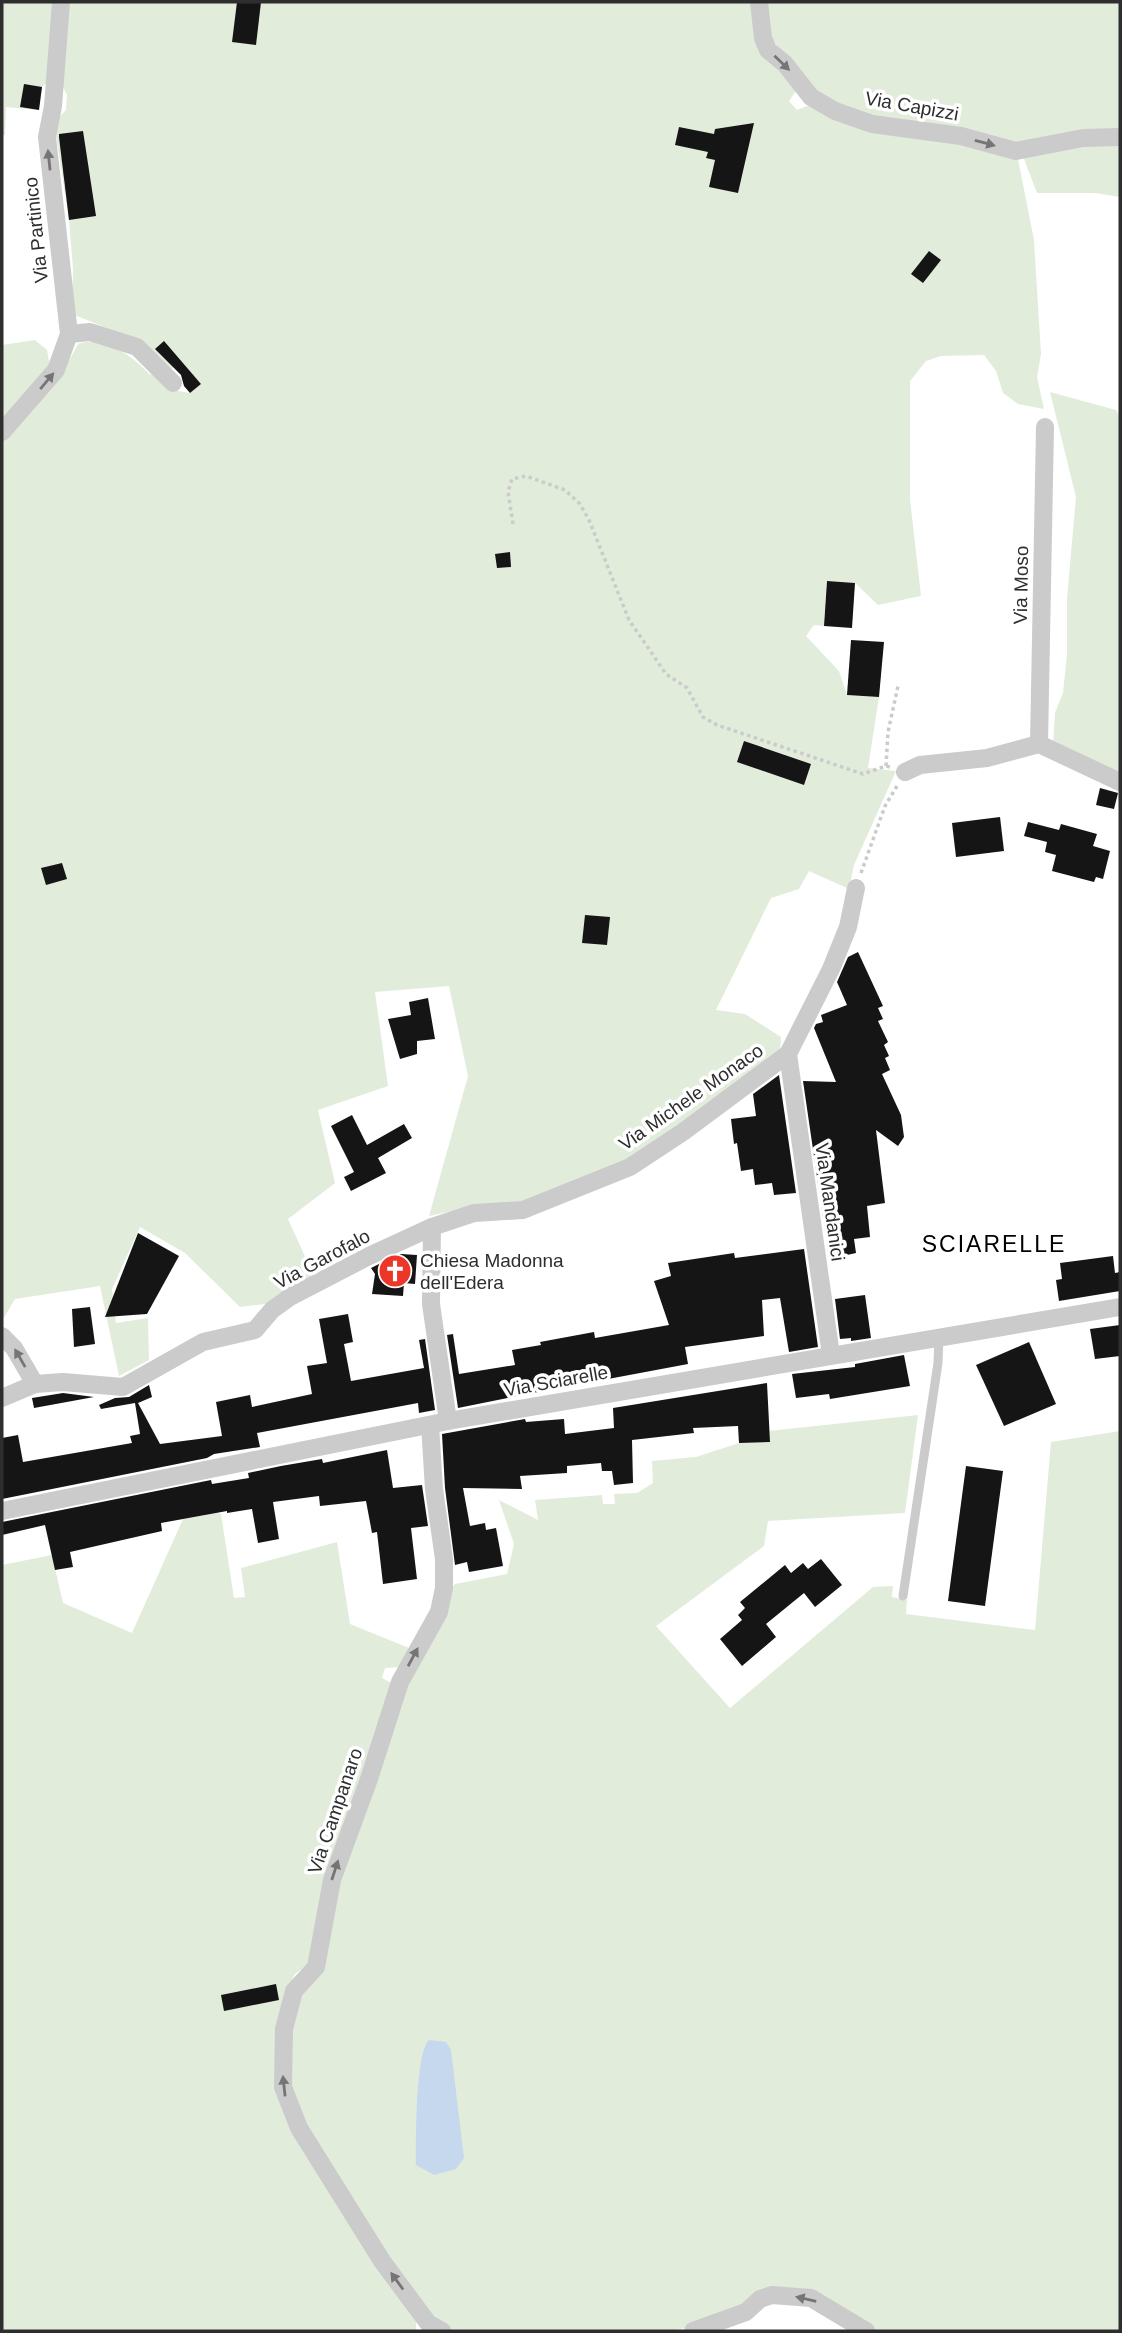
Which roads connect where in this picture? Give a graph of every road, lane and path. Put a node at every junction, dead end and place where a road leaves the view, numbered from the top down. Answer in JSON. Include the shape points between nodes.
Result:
{"nodes":[{"id":1,"x":61,"y":2,"type":"edge"},
{"id":2,"x":758,"y":2,"type":"edge"},
{"id":3,"x":1120,"y":137,"type":"edge"},
{"id":4,"x":69,"y":334,"type":"junction"},
{"id":5,"x":173,"y":383,"type":"dead end"},
{"id":6,"x":1045,"y":428,"type":"dead end"},
{"id":7,"x":2,"y":432,"type":"edge"},
{"id":8,"x":513,"y":524,"type":"dead end"},
{"id":9,"x":898,"y":686,"type":"dead end"},
{"id":10,"x":1039,"y":744,"type":"junction"},
{"id":11,"x":886,"y":766,"type":"junction"},
{"id":12,"x":905,"y":772,"type":"junction"},
{"id":13,"x":1120,"y":782,"type":"edge"},
{"id":14,"x":856,"y":888,"type":"joint"},
{"id":15,"x":788,"y":1054,"type":"junction"},
{"id":16,"x":432,"y":1227,"type":"junction"},
{"id":17,"x":1120,"y":1307,"type":"edge"},
{"id":18,"x":2,"y":1336,"type":"edge"},
{"id":19,"x":939,"y":1337,"type":"junction"},
{"id":20,"x":831,"y":1355,"type":"junction"},
{"id":21,"x":35,"y":1384,"type":"junction"},
{"id":22,"x":2,"y":1398,"type":"edge"},
{"id":23,"x":448,"y":1421,"type":"junction"},
{"id":24,"x":430,"y":1425,"type":"junction"},
{"id":25,"x":2,"y":1511,"type":"edge"},
{"id":26,"x":903,"y":1596,"type":"dead end"},
{"id":27,"x":442,"y":2331,"type":"edge"},
{"id":28,"x":693,"y":2331,"type":"edge"},
{"id":29,"x":866,"y":2331,"type":"edge"}],
"edges":[{"from":4,"to":1,"type":"street","name":"Via Partinico","one_way":true,"via":[[47,137]]},
{"from":2,"to":3,"type":"street","name":"Via Capizzi","one_way":true,"via":[[768,50],[811,97],[835,111],[872,124],[961,136],[1016,151],[1083,138]]},
{"from":4,"to":5,"type":"street","via":[[90,332],[137,347]]},
{"from":7,"to":4,"type":"street","name":"Via Partinico","one_way":true,"via":[[56,370]]},
{"from":6,"to":10,"type":"street","name":"Via Moso"},
{"from":8,"to":11,"type":"path","via":[[508,492],[512,479],[526,476],[565,490],[580,504],[629,620],[666,674],[687,688],[703,717],[863,774]]},
{"from":9,"to":11,"type":"path"},
{"from":10,"to":12,"type":"street","via":[[987,758],[920,765]]},
{"from":10,"to":13,"type":"street"},
{"from":11,"to":12,"type":"path"},
{"from":12,"to":14,"type":"path","via":[[885,806]]},
{"from":14,"to":15,"type":"street","name":"Via Michele Monaco","via":[[848,928]]},
{"from":15,"to":16,"type":"street","name":"Via Michele Monaco","via":[[630,1167],[523,1210],[474,1213]]},
{"from":15,"to":20,"type":"street","name":"Via Mandanici"},
{"from":16,"to":21,"type":"street","name":"Via Garofalo","via":[[290,1297],[255,1330],[203,1342],[123,1387]]},
{"from":16,"to":23,"type":"street","via":[[431,1304]]},
{"from":17,"to":19,"type":"street","name":"Via Sciarelle"},
{"from":21,"to":18,"type":"street","one_way":true},
{"from":19,"to":20,"type":"street","name":"Via Sciarelle"},
{"from":19,"to":26,"type":"lane"},
{"from":20,"to":23,"type":"street","name":"Via Sciarelle"},
{"from":21,"to":22,"type":"street","name":"Via Garofalo"},
{"from":23,"to":24,"type":"street","name":"Via Sciarelle"},
{"from":24,"to":25,"type":"street","name":"Via Sciarelle"},
{"from":27,"to":24,"type":"street","name":"Via Campanaro","one_way":true,"via":[[428,2323],[382,2261],[299,2128],[283,2087],[284,2029],[294,1991],[316,1967],[332,1880],[400,1682],[439,1612],[444,1559]]},
{"from":29,"to":28,"type":"street","one_way":true,"via":[[811,2298],[772,2295],[746,2312]]}]}
